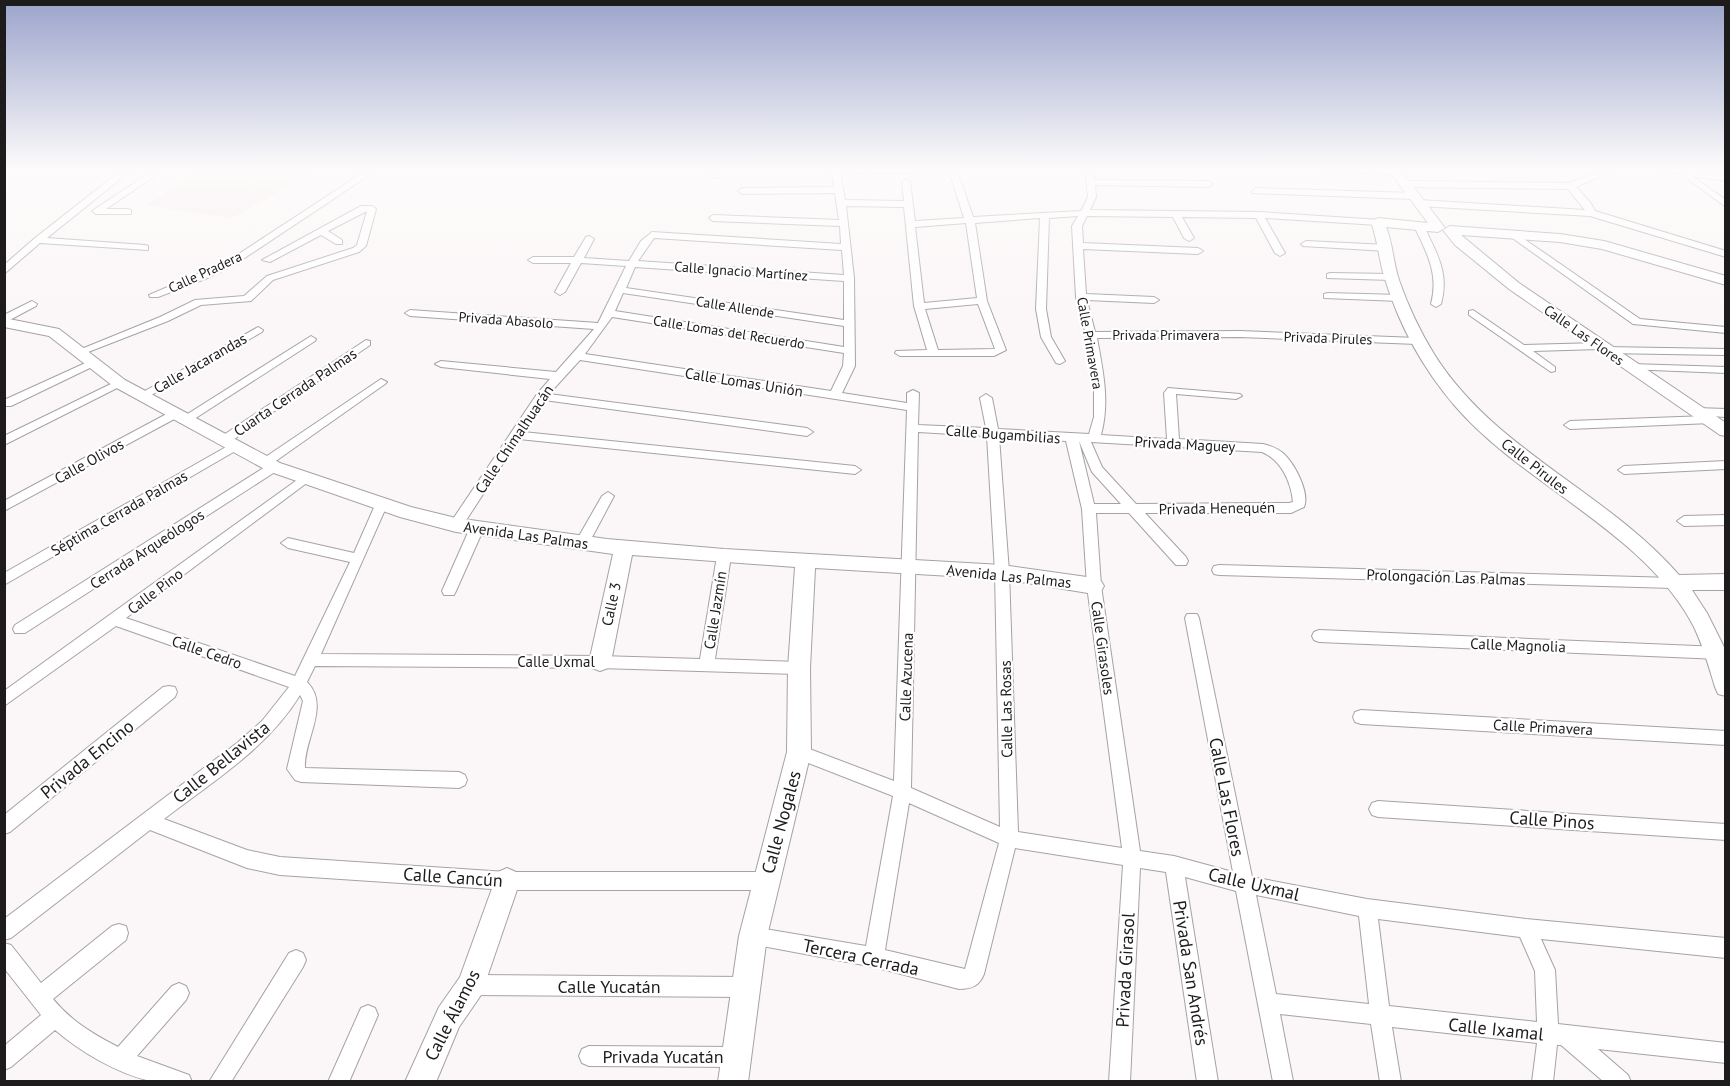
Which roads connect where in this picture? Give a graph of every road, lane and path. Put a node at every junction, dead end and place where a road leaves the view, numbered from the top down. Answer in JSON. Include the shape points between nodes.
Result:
{"nodes":[{"id":1,"x":64,"y":219,"type":"edge"},
{"id":2,"x":299,"y":219,"type":"edge"},
{"id":3,"x":344,"y":219,"type":"edge"},
{"id":4,"x":369,"y":219,"type":"edge"},
{"id":5,"x":731,"y":219,"type":"edge"},
{"id":6,"x":843,"y":219,"type":"edge"},
{"id":7,"x":911,"y":219,"type":"edge"},
{"id":8,"x":969,"y":219,"type":"edge"},
{"id":9,"x":1006,"y":219,"type":"edge"},
{"id":10,"x":1045,"y":219,"type":"edge"},
{"id":11,"x":1081,"y":219,"type":"edge"},
{"id":12,"x":1179,"y":219,"type":"edge"},
{"id":13,"x":1261,"y":219,"type":"edge"},
{"id":14,"x":1329,"y":219,"type":"edge"},
{"id":15,"x":1434,"y":219,"type":"edge"},
{"id":16,"x":1610,"y":219,"type":"edge"},
{"id":17,"x":970,"y":222,"type":"junction"},
{"id":18,"x":1378,"y":222,"type":"junction"},
{"id":19,"x":844,"y":223,"type":"junction"},
{"id":20,"x":912,"y":224,"type":"junction"},
{"id":21,"x":1419,"y":226,"type":"junction"},
{"id":22,"x":1444,"y":229,"type":"junction"},
{"id":23,"x":321,"y":231,"type":"junction"},
{"id":24,"x":1514,"y":235,"type":"junction"},
{"id":25,"x":1189,"y":238,"type":"dead end"},
{"id":26,"x":589,"y":239,"type":"dead end"},
{"id":27,"x":38,"y":240,"type":"junction"},
{"id":28,"x":339,"y":242,"type":"dead end"},
{"id":29,"x":1306,"y":244,"type":"dead end"},
{"id":30,"x":1079,"y":246,"type":"junction"},
{"id":31,"x":846,"y":247,"type":"junction"},
{"id":32,"x":145,"y":248,"type":"dead end"},
{"id":33,"x":1387,"y":248,"type":"junction"},
{"id":34,"x":1198,"y":251,"type":"dead end"},
{"id":35,"x":1280,"y":254,"type":"dead end"},
{"id":36,"x":1725,"y":254,"type":"edge"},
{"id":37,"x":267,"y":260,"type":"dead end"},
{"id":38,"x":533,"y":260,"type":"dead end"},
{"id":39,"x":577,"y":260,"type":"junction"},
{"id":40,"x":634,"y":264,"type":"junction"},
{"id":41,"x":4,"y":271,"type":"edge"},
{"id":42,"x":1330,"y":276,"type":"dead end"},
{"id":43,"x":1391,"y":277,"type":"junction"},
{"id":44,"x":849,"y":278,"type":"junction"},
{"id":45,"x":1725,"y":281,"type":"edge"},
{"id":46,"x":621,"y":290,"type":"junction"},
{"id":47,"x":560,"y":292,"type":"dead end"},
{"id":48,"x":154,"y":296,"type":"dead end"},
{"id":49,"x":1328,"y":296,"type":"dead end"},
{"id":50,"x":1081,"y":297,"type":"junction"},
{"id":51,"x":1400,"y":298,"type":"junction"},
{"id":52,"x":1154,"y":300,"type":"dead end"},
{"id":53,"x":982,"y":301,"type":"junction"},
{"id":54,"x":32,"y":304,"type":"dead end"},
{"id":55,"x":1436,"y":304,"type":"dead end"},
{"id":56,"x":920,"y":306,"type":"junction"},
{"id":57,"x":410,"y":313,"type":"dead end"},
{"id":58,"x":609,"y":313,"type":"junction"},
{"id":59,"x":1473,"y":313,"type":"dead end"},
{"id":60,"x":4,"y":321,"type":"edge"},
{"id":61,"x":849,"y":324,"type":"junction"},
{"id":62,"x":601,"y":326,"type":"junction"},
{"id":63,"x":258,"y":330,"type":"dead end"},
{"id":64,"x":1725,"y":330,"type":"edge"},
{"id":65,"x":1240,"y":334,"type":"joint"},
{"id":66,"x":1091,"y":335,"type":"junction"},
{"id":67,"x":311,"y":339,"type":"dead end"},
{"id":68,"x":1417,"y":341,"type":"junction"},
{"id":69,"x":366,"y":343,"type":"dead end"},
{"id":70,"x":1522,"y":348,"type":"junction"},
{"id":71,"x":1602,"y":348,"type":"junction"},
{"id":72,"x":849,"y":351,"type":"junction"},
{"id":73,"x":1725,"y":352,"type":"edge"},
{"id":74,"x":900,"y":353,"type":"dead end"},
{"id":75,"x":934,"y":354,"type":"junction"},
{"id":76,"x":85,"y":357,"type":"junction"},
{"id":77,"x":577,"y":357,"type":"junction"},
{"id":78,"x":1060,"y":361,"type":"dead end"},
{"id":79,"x":441,"y":364,"type":"dead end"},
{"id":80,"x":1631,"y":367,"type":"junction"},
{"id":81,"x":1551,"y":369,"type":"dead end"},
{"id":82,"x":1725,"y":370,"type":"edge"},
{"id":83,"x":557,"y":376,"type":"junction"},
{"id":84,"x":381,"y":382,"type":"dead end"},
{"id":85,"x":119,"y":383,"type":"junction"},
{"id":86,"x":835,"y":395,"type":"junction"},
{"id":87,"x":142,"y":396,"type":"junction"},
{"id":88,"x":541,"y":396,"type":"junction"},
{"id":89,"x":1236,"y":396,"type":"dead end"},
{"id":90,"x":986,"y":398,"type":"dead end"},
{"id":91,"x":912,"y":400,"type":"joint"},
{"id":92,"x":7,"y":403,"type":"dead end"},
{"id":93,"x":1725,"y":413,"type":"edge"},
{"id":94,"x":1702,"y":416,"type":"junction"},
{"id":95,"x":179,"y":417,"type":"junction"},
{"id":96,"x":1570,"y":425,"type":"dead end"},
{"id":97,"x":912,"y":428,"type":"junction"},
{"id":98,"x":1725,"y":431,"type":"edge"},
{"id":99,"x":807,"y":432,"type":"dead end"},
{"id":100,"x":993,"y":433,"type":"junction"},
{"id":101,"x":516,"y":435,"type":"junction"},
{"id":102,"x":1083,"y":439,"type":"junction"},
{"id":103,"x":4,"y":441,"type":"edge"},
{"id":104,"x":1173,"y":442,"type":"junction"},
{"id":105,"x":228,"y":444,"type":"junction"},
{"id":106,"x":269,"y":465,"type":"junction"},
{"id":107,"x":1725,"y":465,"type":"edge"},
{"id":108,"x":855,"y":470,"type":"dead end"},
{"id":109,"x":1624,"y":470,"type":"dead end"},
{"id":110,"x":304,"y":479,"type":"junction"},
{"id":111,"x":608,"y":496,"type":"dead end"},
{"id":112,"x":382,"y":503,"type":"junction"},
{"id":113,"x":1299,"y":504,"type":"joint"},
{"id":114,"x":4,"y":507,"type":"edge"},
{"id":115,"x":1089,"y":508,"type":"junction"},
{"id":116,"x":1134,"y":510,"type":"junction"},
{"id":117,"x":1725,"y":520,"type":"edge"},
{"id":118,"x":1684,"y":521,"type":"dead end"},
{"id":119,"x":456,"y":525,"type":"junction"},
{"id":120,"x":477,"y":528,"type":"junction"},
{"id":121,"x":288,"y":543,"type":"dead end"},
{"id":122,"x":582,"y":543,"type":"junction"},
{"id":123,"x":624,"y":547,"type":"junction"},
{"id":124,"x":724,"y":556,"type":"junction"},
{"id":125,"x":358,"y":559,"type":"junction"},
{"id":126,"x":805,"y":560,"type":"junction"},
{"id":127,"x":1181,"y":561,"type":"dead end"},
{"id":128,"x":910,"y":566,"type":"junction"},
{"id":129,"x":1220,"y":570,"type":"dead end"},
{"id":130,"x":1002,"y":572,"type":"junction"},
{"id":131,"x":4,"y":580,"type":"edge"},
{"id":132,"x":1725,"y":582,"type":"edge"},
{"id":133,"x":1673,"y":583,"type":"junction"},
{"id":134,"x":1094,"y":586,"type":"junction"},
{"id":135,"x":449,"y":591,"type":"dead end"},
{"id":136,"x":1192,"y":618,"type":"dead end"},
{"id":137,"x":116,"y":620,"type":"junction"},
{"id":138,"x":20,"y":629,"type":"dead end"},
{"id":139,"x":1319,"y":636,"type":"dead end"},
{"id":140,"x":1721,"y":653,"type":"edge"},
{"id":141,"x":312,"y":660,"type":"junction"},
{"id":142,"x":600,"y":662,"type":"junction"},
{"id":143,"x":707,"y":665,"type":"junction"},
{"id":144,"x":800,"y":668,"type":"junction"},
{"id":145,"x":299,"y":684,"type":"junction"},
{"id":146,"x":1725,"y":687,"type":"edge"},
{"id":147,"x":169,"y":692,"type":"dead end"},
{"id":148,"x":4,"y":700,"type":"edge"},
{"id":149,"x":1361,"y":717,"type":"dead end"},
{"id":150,"x":1725,"y":738,"type":"edge"},
{"id":151,"x":799,"y":752,"type":"junction"},
{"id":152,"x":459,"y":780,"type":"dead end"},
{"id":153,"x":902,"y":792,"type":"junction"},
{"id":154,"x":1378,"y":809,"type":"dead end"},
{"id":155,"x":148,"y":821,"type":"junction"},
{"id":156,"x":4,"y":826,"type":"edge"},
{"id":157,"x":1725,"y":832,"type":"edge"},
{"id":158,"x":1009,"y":839,"type":"junction"},
{"id":159,"x":1132,"y":858,"type":"junction"},
{"id":160,"x":1174,"y":865,"type":"junction"},
{"id":161,"x":507,"y":881,"type":"junction"},
{"id":162,"x":765,"y":881,"type":"junction"},
{"id":163,"x":1244,"y":884,"type":"junction"},
{"id":164,"x":1367,"y":908,"type":"junction"},
{"id":165,"x":1526,"y":928,"type":"junction"},
{"id":166,"x":4,"y":931,"type":"edge"},
{"id":167,"x":119,"y":933,"type":"dead end"},
{"id":168,"x":753,"y":936,"type":"junction"},
{"id":169,"x":1725,"y":948,"type":"edge"},
{"id":170,"x":4,"y":952,"type":"edge"},
{"id":171,"x":874,"y":957,"type":"junction"},
{"id":172,"x":296,"y":960,"type":"dead end"},
{"id":173,"x":969,"y":979,"type":"joint"},
{"id":174,"x":471,"y":985,"type":"junction"},
{"id":175,"x":746,"y":987,"type":"junction"},
{"id":176,"x":179,"y":993,"type":"dead end"},
{"id":177,"x":40,"y":997,"type":"junction"},
{"id":178,"x":1267,"y":1003,"type":"junction"},
{"id":179,"x":368,"y":1015,"type":"dead end"},
{"id":180,"x":1380,"y":1016,"type":"junction"},
{"id":181,"x":54,"y":1017,"type":"junction"},
{"id":182,"x":1557,"y":1035,"type":"junction"},
{"id":183,"x":1725,"y":1053,"type":"edge"},
{"id":184,"x":589,"y":1056,"type":"dead end"},
{"id":185,"x":4,"y":1060,"type":"edge"},
{"id":186,"x":120,"y":1060,"type":"junction"},
{"id":187,"x":737,"y":1074,"type":"edge"},
{"id":188,"x":1283,"y":1081,"type":"edge"},
{"id":189,"x":182,"y":1082,"type":"edge"},
{"id":190,"x":219,"y":1082,"type":"edge"},
{"id":191,"x":338,"y":1082,"type":"edge"},
{"id":192,"x":420,"y":1082,"type":"edge"},
{"id":193,"x":1119,"y":1082,"type":"edge"},
{"id":194,"x":1208,"y":1082,"type":"edge"},
{"id":195,"x":1391,"y":1082,"type":"edge"},
{"id":196,"x":1542,"y":1082,"type":"edge"},
{"id":197,"x":1621,"y":1082,"type":"edge"}],
"edges":[{"from":1,"to":27,"type":"street"},
{"from":2,"to":48,"type":"street","name":"Calle Pradera","via":[[231,263]]},
{"from":3,"to":23,"type":"street","name":"Calle Pradera"},
{"from":4,"to":76,"type":"street","name":"Calle Pradera","via":[[359,249],[270,278],[247,299],[199,302]]},
{"from":5,"to":19,"type":"street"},
{"from":6,"to":19,"type":"street"},
{"from":7,"to":20,"type":"street"},
{"from":8,"to":17,"type":"street"},
{"from":9,"to":17,"type":"street"},
{"from":10,"to":78,"type":"street","via":[[1041,309],[1046,336]]},
{"from":11,"to":30,"type":"street","name":"Calle Primavera","via":[[1077,226]]},
{"from":12,"to":25,"type":"street"},
{"from":13,"to":35,"type":"street"},
{"from":14,"to":18,"type":"street"},
{"from":15,"to":22,"type":"main road","name":"Calle Las Flores"},
{"from":16,"to":36,"type":"street"},
{"from":17,"to":20,"type":"street"},
{"from":17,"to":53,"type":"street"},
{"from":18,"to":21,"type":"main road"},
{"from":18,"to":33,"type":"main road","name":"Calle Pirules"},
{"from":19,"to":31,"type":"street"},
{"from":20,"to":56,"type":"street"},
{"from":21,"to":22,"type":"main road"},
{"from":21,"to":55,"type":"street","via":[[1440,273],[1441,291]]},
{"from":22,"to":24,"type":"main road"},
{"from":22,"to":71,"type":"main road","name":"Calle Las Flores","via":[[1514,286]]},
{"from":23,"to":28,"type":"street"},
{"from":23,"to":37,"type":"street"},
{"from":24,"to":45,"type":"main road","via":[[1604,245]]},
{"from":24,"to":64,"type":"street","via":[[1638,322]]},
{"from":26,"to":39,"type":"street"},
{"from":27,"to":32,"type":"street"},
{"from":27,"to":41,"type":"street"},
{"from":29,"to":33,"type":"street"},
{"from":30,"to":34,"type":"street"},
{"from":30,"to":50,"type":"street","name":"Calle Primavera"},
{"from":31,"to":40,"type":"street","name":"Calle Chimalhuacán","via":[[652,235]]},
{"from":31,"to":44,"type":"street"},
{"from":33,"to":43,"type":"main road","name":"Calle Pirules"},
{"from":38,"to":39,"type":"street","name":"Calle Ignacio Martínez"},
{"from":39,"to":40,"type":"street","name":"Calle Ignacio Martínez"},
{"from":39,"to":47,"type":"street"},
{"from":40,"to":44,"type":"street","name":"Calle Ignacio Martínez"},
{"from":40,"to":46,"type":"street","name":"Calle Chimalhuacán"},
{"from":42,"to":43,"type":"street"},
{"from":43,"to":51,"type":"main road","name":"Calle Pirules"},
{"from":44,"to":61,"type":"street"},
{"from":46,"to":58,"type":"street","name":"Calle Chimalhuacán"},
{"from":46,"to":61,"type":"street","name":"Calle Allende"},
{"from":49,"to":51,"type":"street"},
{"from":50,"to":52,"type":"street"},
{"from":50,"to":66,"type":"street","name":"Calle Primavera"},
{"from":51,"to":68,"type":"main road","name":"Calle Pirules"},
{"from":53,"to":56,"type":"street"},
{"from":53,"to":75,"type":"street","via":[[1000,352]]},
{"from":54,"to":60,"type":"street"},
{"from":56,"to":75,"type":"street"},
{"from":57,"to":62,"type":"street","name":"Privada Abasolo"},
{"from":58,"to":62,"type":"street","name":"Calle Chimalhuacán"},
{"from":58,"to":72,"type":"street","name":"Calle Lomas del Recuerdo"},
{"from":59,"to":70,"type":"street"},
{"from":60,"to":76,"type":"main road","name":"Avenida Las Palmas","via":[[54,332]]},
{"from":61,"to":72,"type":"street"},
{"from":62,"to":77,"type":"street","name":"Calle Chimalhuacán"},
{"from":63,"to":87,"type":"street","name":"Calle Jacarandas"},
{"from":65,"to":66,"type":"street","name":"Privada Primavera"},
{"from":65,"to":68,"type":"street","name":"Privada Pirules"},
{"from":66,"to":102,"type":"street","name":"Calle Primavera","via":[[1100,389],[1100,417]]},
{"from":67,"to":95,"type":"street","name":"Calle Olivos"},
{"from":68,"to":133,"type":"main road","name":"Calle Pirules","via":[[1456,396],[1495,434],[1635,544]]},
{"from":69,"to":105,"type":"street","name":"Cuarta Cerrada Palmas"},
{"from":70,"to":71,"type":"street"},
{"from":70,"to":81,"type":"street"},
{"from":71,"to":73,"type":"street"},
{"from":71,"to":80,"type":"main road","name":"Calle Las Flores"},
{"from":72,"to":86,"type":"street","via":[[849,366]]},
{"from":74,"to":75,"type":"street"},
{"from":76,"to":85,"type":"main road","name":"Avenida Las Palmas"},
{"from":76,"to":92,"type":"street","name":"Calle Pradera"},
{"from":77,"to":83,"type":"street","name":"Calle Chimalhuacán"},
{"from":77,"to":86,"type":"street","name":"Calle Lomas Unión"},
{"from":79,"to":83,"type":"street"},
{"from":80,"to":82,"type":"street"},
{"from":80,"to":94,"type":"main road","name":"Calle Las Flores"},
{"from":83,"to":88,"type":"street","name":"Calle Chimalhuacán"},
{"from":84,"to":106,"type":"street","name":"Cerrada Arqueólogos"},
{"from":85,"to":87,"type":"main road","name":"Avenida Las Palmas"},
{"from":85,"to":103,"type":"street"},
{"from":86,"to":91,"type":"street","name":"Calle Lomas Unión"},
{"from":87,"to":95,"type":"main road","name":"Avenida Las Palmas"},
{"from":88,"to":99,"type":"street"},
{"from":88,"to":101,"type":"street","name":"Calle Chimalhuacán"},
{"from":89,"to":104,"type":"street","via":[[1172,390]]},
{"from":90,"to":100,"type":"street","name":"Calle Las Rosas"},
{"from":91,"to":97,"type":"street","name":"Calle Azucena"},
{"from":93,"to":94,"type":"street"},
{"from":94,"to":96,"type":"street"},
{"from":94,"to":98,"type":"main road","name":"Calle Las Flores"},
{"from":95,"to":105,"type":"main road","name":"Avenida Las Palmas"},
{"from":95,"to":114,"type":"street","name":"Calle Olivos"},
{"from":97,"to":100,"type":"street","name":"Calle Bugambilias"},
{"from":97,"to":128,"type":"street","name":"Calle Azucena"},
{"from":100,"to":102,"type":"street","name":"Calle Bugambilias"},
{"from":100,"to":130,"type":"street","name":"Calle Las Rosas"},
{"from":101,"to":108,"type":"street"},
{"from":101,"to":119,"type":"street","name":"Calle Chimalhuacán"},
{"from":102,"to":104,"type":"street","name":"Privada Maguey"},
{"from":102,"to":115,"type":"street","name":"Calle Girasoles"},
{"from":102,"to":116,"type":"street","via":[[1096,470]]},
{"from":104,"to":113,"type":"street","name":"Privada Maguey","via":[[1263,448],[1275,453],[1283,460],[1300,496]]},
{"from":105,"to":106,"type":"main road","name":"Avenida Las Palmas"},
{"from":105,"to":131,"type":"street","name":"Séptima Cerrada Palmas"},
{"from":106,"to":110,"type":"main road","name":"Avenida Las Palmas"},
{"from":106,"to":138,"type":"street","name":"Cerrada Arqueólogos"},
{"from":107,"to":109,"type":"street"},
{"from":110,"to":112,"type":"main road","name":"Avenida Las Palmas"},
{"from":110,"to":137,"type":"street","name":"Calle Pino"},
{"from":111,"to":122,"type":"street"},
{"from":112,"to":119,"type":"main road","name":"Avenida Las Palmas"},
{"from":112,"to":125,"type":"street","name":"Calle Bellavista"},
{"from":113,"to":116,"type":"street","name":"Privada Henequén","via":[[1291,508]]},
{"from":115,"to":116,"type":"street","name":"Privada Henequén"},
{"from":115,"to":134,"type":"street","name":"Calle Girasoles"},
{"from":116,"to":127,"type":"street"},
{"from":117,"to":118,"type":"street"},
{"from":119,"to":120,"type":"main road","name":"Avenida Las Palmas"},
{"from":120,"to":122,"type":"main road","name":"Avenida Las Palmas"},
{"from":120,"to":135,"type":"street"},
{"from":121,"to":125,"type":"street"},
{"from":122,"to":123,"type":"main road","name":"Avenida Las Palmas"},
{"from":123,"to":124,"type":"main road","name":"Avenida Las Palmas"},
{"from":123,"to":142,"type":"main road","name":"Calle 3"},
{"from":124,"to":126,"type":"main road","name":"Avenida Las Palmas"},
{"from":124,"to":143,"type":"street","name":"Calle Jazmín"},
{"from":125,"to":141,"type":"street","name":"Calle Bellavista"},
{"from":126,"to":128,"type":"main road","name":"Avenida Las Palmas"},
{"from":126,"to":144,"type":"main road","name":"Calle Nogales"},
{"from":128,"to":130,"type":"main road","name":"Avenida Las Palmas"},
{"from":128,"to":153,"type":"street","name":"Calle Azucena"},
{"from":129,"to":133,"type":"street","name":"Prolongación Las Palmas"},
{"from":130,"to":134,"type":"main road","name":"Avenida Las Palmas"},
{"from":130,"to":158,"type":"street","name":"Calle Las Rosas"},
{"from":132,"to":133,"type":"main road"},
{"from":133,"to":140,"type":"main road","name":"Calle Pirules","via":[[1700,617]]},
{"from":134,"to":159,"type":"street","name":"Calle Girasoles"},
{"from":136,"to":163,"type":"street","name":"Calle Las Flores"},
{"from":137,"to":145,"type":"street","name":"Calle Cedro"},
{"from":137,"to":148,"type":"street","name":"Calle Pino"},
{"from":139,"to":140,"type":"street","name":"Calle Magnolia"},
{"from":140,"to":146,"type":"main road","name":"Calle Pirules"},
{"from":141,"to":142,"type":"street","name":"Calle Uxmal"},
{"from":141,"to":145,"type":"street","name":"Calle Bellavista"},
{"from":142,"to":143,"type":"street","name":"Calle Uxmal"},
{"from":143,"to":144,"type":"street","name":"Calle Uxmal"},
{"from":144,"to":151,"type":"main road","name":"Calle Nogales"},
{"from":145,"to":152,"type":"street","via":[[310,701],[296,769],[301,775]]},
{"from":145,"to":155,"type":"street","name":"Calle Bellavista","via":[[268,726]]},
{"from":147,"to":156,"type":"street","name":"Privada Encino"},
{"from":149,"to":150,"type":"street","name":"Calle Primavera"},
{"from":151,"to":153,"type":"street","name":"Calle Uxmal"},
{"from":151,"to":162,"type":"main road","name":"Calle Nogales"},
{"from":153,"to":158,"type":"street","name":"Calle Uxmal"},
{"from":153,"to":171,"type":"street","name":"Calle Azucena"},
{"from":154,"to":157,"type":"street","name":"Calle Pinos"},
{"from":155,"to":161,"type":"street","name":"Calle Cancún","via":[[248,859],[280,866]]},
{"from":155,"to":166,"type":"street","name":"Calle Bellavista"},
{"from":158,"to":159,"type":"street","name":"Calle Uxmal"},
{"from":158,"to":173,"type":"street","name":"Calle Las Rosas","via":[[974,974]]},
{"from":159,"to":160,"type":"street","name":"Calle Uxmal"},
{"from":159,"to":193,"type":"street","name":"Privada Girasol"},
{"from":160,"to":163,"type":"street","name":"Calle Uxmal"},
{"from":160,"to":194,"type":"street","name":"Privada San Andrés"},
{"from":161,"to":162,"type":"street","name":"Calle Cancún"},
{"from":161,"to":174,"type":"main road","name":"Calle Álamos"},
{"from":162,"to":168,"type":"main road","name":"Calle Nogales"},
{"from":163,"to":164,"type":"street","name":"Calle Uxmal"},
{"from":163,"to":178,"type":"street","name":"Calle Las Flores"},
{"from":164,"to":165,"type":"street","name":"Calle Uxmal"},
{"from":164,"to":180,"type":"street"},
{"from":165,"to":169,"type":"street","name":"Calle Uxmal"},
{"from":165,"to":182,"type":"street","via":[[1545,970]]},
{"from":167,"to":177,"type":"street"},
{"from":168,"to":171,"type":"street","name":"Tercera Cerrada"},
{"from":168,"to":175,"type":"main road","name":"Calle Nogales"},
{"from":170,"to":177,"type":"street"},
{"from":171,"to":173,"type":"street","name":"Tercera Cerrada"},
{"from":172,"to":190,"type":"street"},
{"from":174,"to":175,"type":"street","name":"Calle Yucatán"},
{"from":174,"to":192,"type":"main road","name":"Calle Álamos","via":[[449,1017]]},
{"from":175,"to":187,"type":"main road","name":"Calle Nogales"},
{"from":176,"to":186,"type":"street"},
{"from":177,"to":181,"type":"street"},
{"from":178,"to":180,"type":"street","name":"Calle Ixamal"},
{"from":178,"to":188,"type":"street","name":"Calle Las Flores"},
{"from":179,"to":191,"type":"street"},
{"from":180,"to":182,"type":"street","name":"Calle Ixamal"},
{"from":180,"to":195,"type":"street"},
{"from":181,"to":185,"type":"street"},
{"from":181,"to":186,"type":"street","via":[[79,1037]]},
{"from":182,"to":183,"type":"street","name":"Calle Ixamal"},
{"from":182,"to":196,"type":"street"},
{"from":182,"to":197,"type":"street"},
{"from":184,"to":187,"type":"street","name":"Privada Yucatán"},
{"from":186,"to":189,"type":"street"}]}
